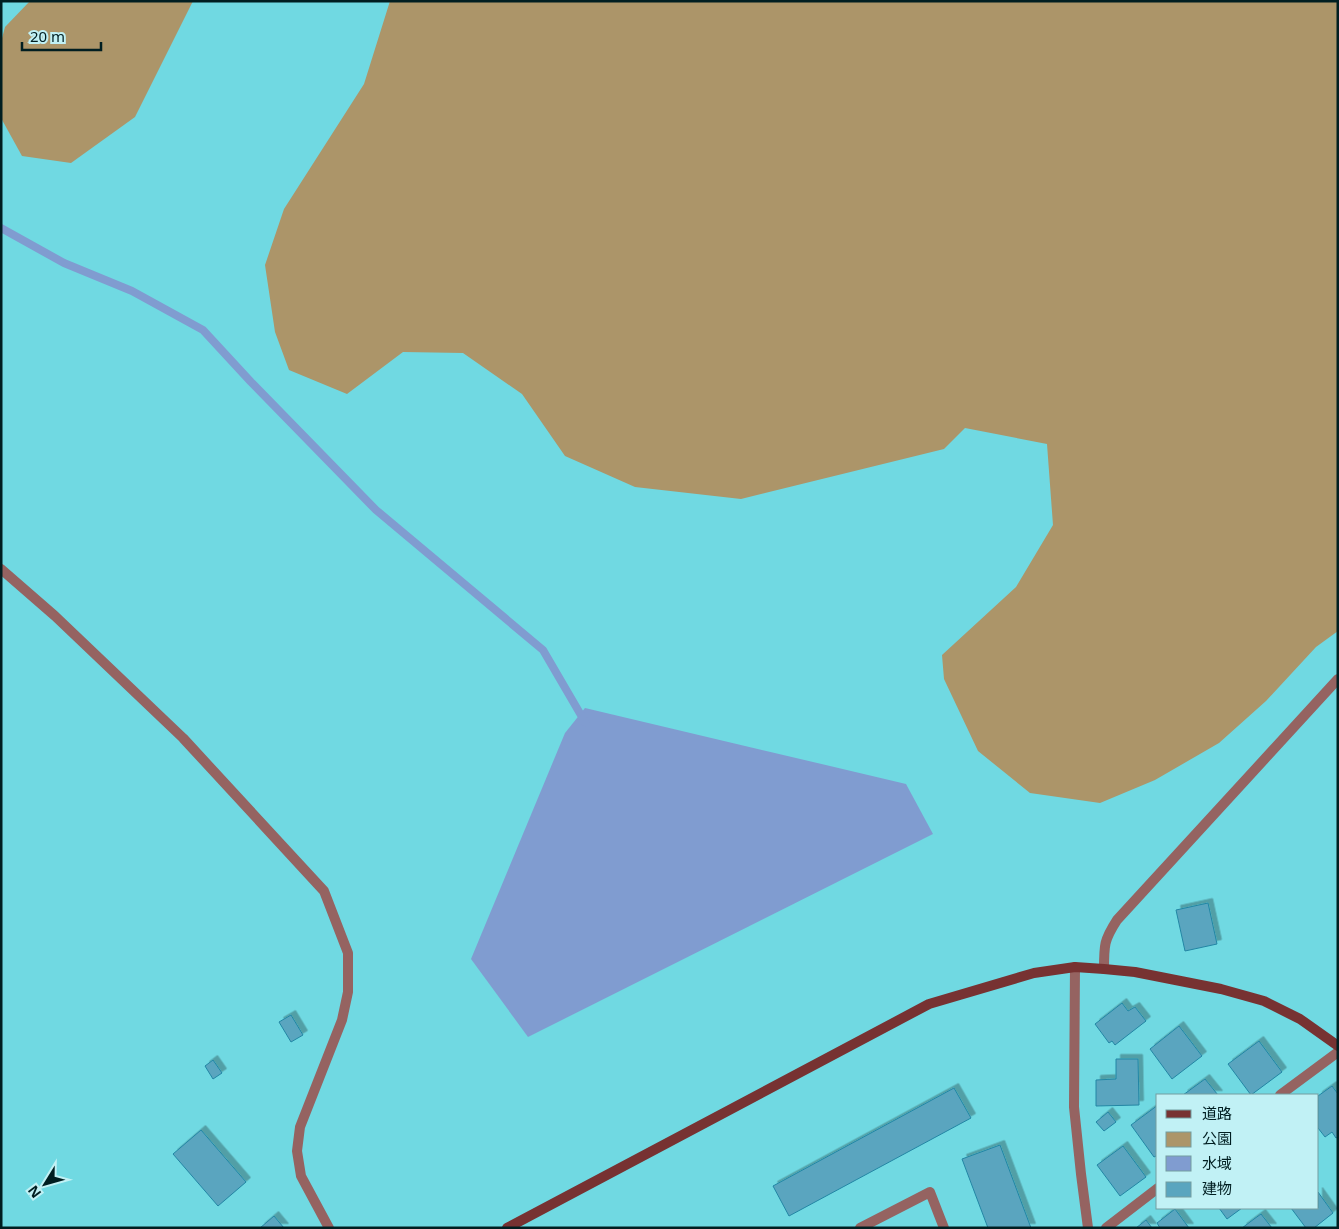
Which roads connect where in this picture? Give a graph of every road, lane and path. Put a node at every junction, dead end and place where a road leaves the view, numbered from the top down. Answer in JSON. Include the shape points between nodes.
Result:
{"nodes":[{"id":1,"x":1,"y":569,"type":"edge"},
{"id":2,"x":1338,"y":679,"type":"edge"},
{"id":3,"x":1076,"y":967,"type":"junction"},
{"id":4,"x":1104,"y":969,"type":"junction"},
{"id":5,"x":1338,"y":1046,"type":"edge"},
{"id":6,"x":1338,"y":1052,"type":"edge"},
{"id":7,"x":1281,"y":1094,"type":"edge"},
{"id":8,"x":1156,"y":1190,"type":"edge"},
{"id":9,"x":329,"y":1228,"type":"edge"},
{"id":10,"x":507,"y":1228,"type":"edge"},
{"id":11,"x":861,"y":1228,"type":"edge"},
{"id":12,"x":944,"y":1228,"type":"edge"},
{"id":13,"x":1088,"y":1228,"type":"edge"},
{"id":14,"x":1106,"y":1228,"type":"edge"}],
"edges":[{"from":1,"to":9,"type":"street","via":[[183,738],[324,890],[348,952],[348,992],[342,1020],[300,1126],[298,1151],[301,1176]]},
{"from":2,"to":4,"type":"street","via":[[1117,920],[1106,937]]},
{"from":3,"to":4,"type":"street"},
{"from":3,"to":10,"type":"street","via":[[1034,973],[929,1004]]},
{"from":3,"to":13,"type":"street","via":[[1074,1107]]},
{"from":4,"to":5,"type":"street","via":[[1221,989],[1264,1001],[1300,1019]]},
{"from":6,"to":7,"type":"street"},
{"from":8,"to":14,"type":"street"},
{"from":11,"to":12,"type":"street","via":[[930,1192]]}]}
